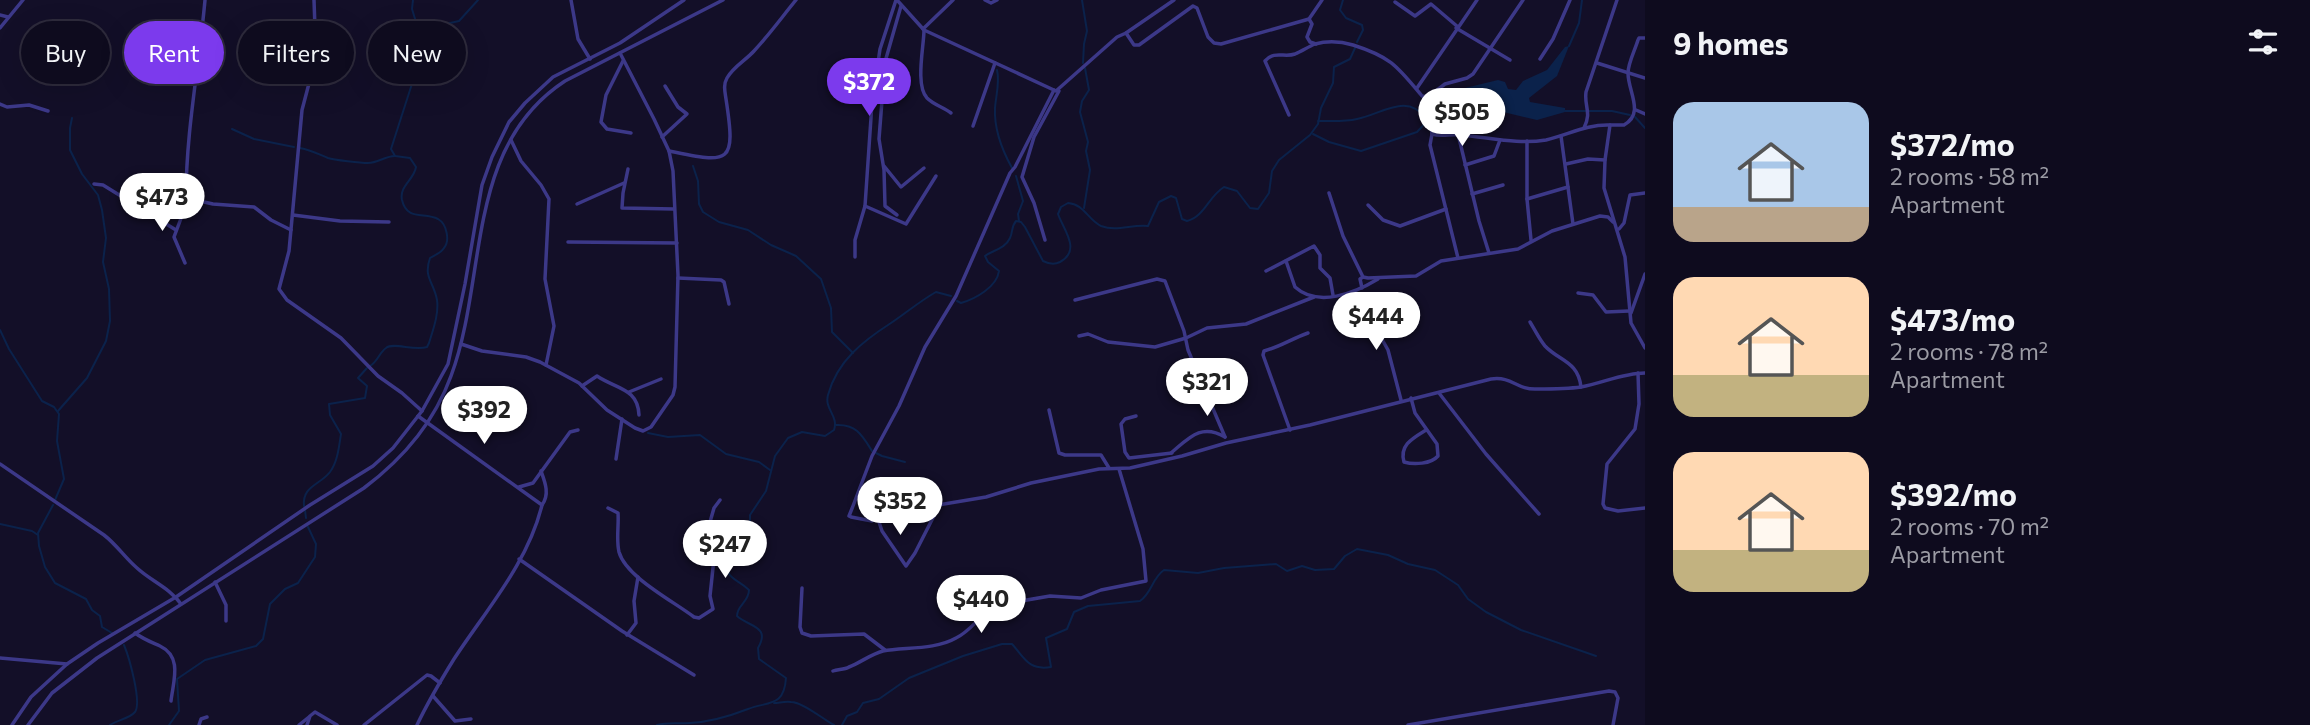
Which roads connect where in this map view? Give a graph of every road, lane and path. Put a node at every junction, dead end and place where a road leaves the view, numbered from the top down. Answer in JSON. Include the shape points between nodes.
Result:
{"nodes":[{"id":1,"x":23,"y":0,"type":"edge"},
{"id":2,"x":205,"y":0,"type":"edge"},
{"id":3,"x":314,"y":0,"type":"edge"},
{"id":4,"x":571,"y":0,"type":"edge"},
{"id":5,"x":684,"y":0,"type":"edge"},
{"id":6,"x":723,"y":0,"type":"edge"},
{"id":7,"x":796,"y":0,"type":"edge"},
{"id":8,"x":896,"y":0,"type":"edge"},
{"id":9,"x":953,"y":0,"type":"edge"},
{"id":10,"x":985,"y":0,"type":"edge"},
{"id":11,"x":997,"y":0,"type":"edge"},
{"id":12,"x":1174,"y":0,"type":"edge"},
{"id":13,"x":1194,"y":0,"type":"edge"},
{"id":14,"x":1322,"y":0,"type":"edge"},
{"id":15,"x":1477,"y":0,"type":"edge"},
{"id":16,"x":1523,"y":0,"type":"edge"},
{"id":17,"x":1570,"y":0,"type":"edge"},
{"id":18,"x":1617,"y":0,"type":"edge"},
{"id":19,"x":1395,"y":2,"type":"dead end"},
{"id":20,"x":901,"y":6,"type":"junction"},
{"id":21,"x":1195,"y":6,"type":"junction"},
{"id":22,"x":0,"y":15,"type":"edge"},
{"id":23,"x":8,"y":17,"type":"junction"},
{"id":24,"x":1309,"y":19,"type":"junction"},
{"id":25,"x":1457,"y":27,"type":"junction"},
{"id":26,"x":0,"y":28,"type":"edge"},
{"id":27,"x":924,"y":29,"type":"junction"},
{"id":28,"x":1126,"y":33,"type":"junction"},
{"id":29,"x":1645,"y":38,"type":"edge"},
{"id":30,"x":1316,"y":44,"type":"junction"},
{"id":31,"x":1489,"y":49,"type":"junction"},
{"id":32,"x":620,"y":52,"type":"junction"},
{"id":33,"x":590,"y":59,"type":"junction"},
{"id":34,"x":1540,"y":59,"type":"dead end"},
{"id":35,"x":1510,"y":60,"type":"dead end"},
{"id":36,"x":623,"y":61,"type":"junction"},
{"id":37,"x":995,"y":63,"type":"junction"},
{"id":38,"x":1597,"y":63,"type":"junction"},
{"id":39,"x":1628,"y":73,"type":"junction"},
{"id":40,"x":1645,"y":78,"type":"edge"},
{"id":41,"x":665,"y":86,"type":"dead end"},
{"id":42,"x":1416,"y":89,"type":"junction"},
{"id":43,"x":1054,"y":90,"type":"junction"},
{"id":44,"x":1060,"y":90,"type":"junction"},
{"id":45,"x":1428,"y":97,"type":"junction"},
{"id":46,"x":0,"y":104,"type":"edge"},
{"id":47,"x":1636,"y":110,"type":"junction"},
{"id":48,"x":48,"y":111,"type":"dead end"},
{"id":49,"x":951,"y":113,"type":"dead end"},
{"id":50,"x":1289,"y":114,"type":"dead end"},
{"id":51,"x":1645,"y":114,"type":"edge"},
{"id":52,"x":1610,"y":125,"type":"junction"},
{"id":53,"x":973,"y":126,"type":"dead end"},
{"id":54,"x":1584,"y":128,"type":"junction"},
{"id":55,"x":631,"y":133,"type":"dead end"},
{"id":56,"x":1433,"y":134,"type":"junction"},
{"id":57,"x":1458,"y":134,"type":"junction"},
{"id":58,"x":1561,"y":136,"type":"junction"},
{"id":59,"x":662,"y":137,"type":"junction"},
{"id":60,"x":510,"y":139,"type":"junction"},
{"id":61,"x":1500,"y":139,"type":"junction"},
{"id":62,"x":1527,"y":141,"type":"junction"},
{"id":63,"x":668,"y":151,"type":"junction"},
{"id":64,"x":1605,"y":160,"type":"junction"},
{"id":65,"x":1465,"y":164,"type":"junction"},
{"id":66,"x":1566,"y":164,"type":"junction"},
{"id":67,"x":884,"y":166,"type":"junction"},
{"id":68,"x":924,"y":168,"type":"dead end"},
{"id":69,"x":628,"y":169,"type":"dead end"},
{"id":70,"x":936,"y":176,"type":"dead end"},
{"id":71,"x":624,"y":183,"type":"junction"},
{"id":72,"x":94,"y":184,"type":"dead end"},
{"id":73,"x":1503,"y":185,"type":"dead end"},
{"id":74,"x":1568,"y":187,"type":"junction"},
{"id":75,"x":1329,"y":193,"type":"dead end"},
{"id":76,"x":1645,"y":193,"type":"edge"},
{"id":77,"x":1472,"y":194,"type":"junction"},
{"id":78,"x":186,"y":198,"type":"junction"},
{"id":79,"x":1527,"y":199,"type":"junction"},
{"id":80,"x":577,"y":204,"type":"dead end"},
{"id":81,"x":1368,"y":205,"type":"dead end"},
{"id":82,"x":865,"y":206,"type":"junction"},
{"id":83,"x":1447,"y":208,"type":"junction"},
{"id":84,"x":675,"y":209,"type":"junction"},
{"id":85,"x":293,"y":215,"type":"junction"},
{"id":86,"x":897,"y":215,"type":"dead end"},
{"id":87,"x":389,"y":222,"type":"dead end"},
{"id":88,"x":1573,"y":224,"type":"junction"},
{"id":89,"x":1618,"y":228,"type":"junction"},
{"id":90,"x":176,"y":230,"type":"junction"},
{"id":91,"x":291,"y":230,"type":"junction"},
{"id":92,"x":1045,"y":240,"type":"dead end"},
{"id":93,"x":1532,"y":241,"type":"junction"},
{"id":94,"x":568,"y":242,"type":"dead end"},
{"id":95,"x":677,"y":243,"type":"junction"},
{"id":96,"x":1489,"y":253,"type":"junction"},
{"id":97,"x":855,"y":257,"type":"dead end"},
{"id":98,"x":1458,"y":258,"type":"junction"},
{"id":99,"x":1286,"y":261,"type":"junction"},
{"id":100,"x":185,"y":263,"type":"dead end"},
{"id":101,"x":1266,"y":271,"type":"dead end"},
{"id":102,"x":1645,"y":274,"type":"edge"},
{"id":103,"x":1363,"y":277,"type":"junction"},
{"id":104,"x":1381,"y":277,"type":"junction"},
{"id":105,"x":678,"y":278,"type":"junction"},
{"id":106,"x":1362,"y":288,"type":"junction"},
{"id":107,"x":1578,"y":293,"type":"dead end"},
{"id":108,"x":1333,"y":296,"type":"junction"},
{"id":109,"x":1314,"y":297,"type":"junction"},
{"id":110,"x":1075,"y":300,"type":"dead end"},
{"id":111,"x":729,"y":304,"type":"dead end"},
{"id":112,"x":1630,"y":313,"type":"junction"},
{"id":113,"x":1338,"y":315,"type":"dead end"},
{"id":114,"x":1530,"y":322,"type":"dead end"},
{"id":115,"x":1308,"y":333,"type":"dead end"},
{"id":116,"x":1079,"y":336,"type":"dead end"},
{"id":117,"x":1186,"y":338,"type":"junction"},
{"id":118,"x":460,"y":344,"type":"junction"},
{"id":119,"x":1645,"y":348,"type":"edge"},
{"id":120,"x":546,"y":365,"type":"junction"},
{"id":121,"x":1638,"y":373,"type":"junction"},
{"id":122,"x":1645,"y":373,"type":"edge"},
{"id":123,"x":661,"y":379,"type":"dead end"},
{"id":124,"x":582,"y":386,"type":"junction"},
{"id":125,"x":1581,"y":387,"type":"junction"},
{"id":126,"x":629,"y":392,"type":"junction"},
{"id":127,"x":1439,"y":393,"type":"junction"},
{"id":128,"x":1411,"y":398,"type":"junction"},
{"id":129,"x":1401,"y":401,"type":"junction"},
{"id":130,"x":1049,"y":410,"type":"dead end"},
{"id":131,"x":422,"y":411,"type":"junction"},
{"id":132,"x":639,"y":415,"type":"dead end"},
{"id":133,"x":418,"y":416,"type":"junction"},
{"id":134,"x":1136,"y":416,"type":"dead end"},
{"id":135,"x":622,"y":418,"type":"junction"},
{"id":136,"x":428,"y":423,"type":"junction"},
{"id":137,"x":578,"y":430,"type":"dead end"},
{"id":138,"x":1290,"y":430,"type":"junction"},
{"id":139,"x":1426,"y":430,"type":"junction"},
{"id":140,"x":1225,"y":437,"type":"junction"},
{"id":141,"x":1226,"y":443,"type":"junction"},
{"id":142,"x":1172,"y":453,"type":"junction"},
{"id":143,"x":616,"y":459,"type":"dead end"},
{"id":144,"x":1164,"y":460,"type":"junction"},
{"id":145,"x":0,"y":464,"type":"edge"},
{"id":146,"x":1109,"y":468,"type":"junction"},
{"id":147,"x":1119,"y":469,"type":"junction"},
{"id":148,"x":541,"y":471,"type":"junction"},
{"id":149,"x":519,"y":487,"type":"junction"},
{"id":150,"x":720,"y":500,"type":"dead end"},
{"id":151,"x":542,"y":505,"type":"junction"},
{"id":152,"x":939,"y":506,"type":"junction"},
{"id":153,"x":1645,"y":508,"type":"edge"},
{"id":154,"x":608,"y":509,"type":"dead end"},
{"id":155,"x":1539,"y":514,"type":"dead end"},
{"id":156,"x":878,"y":519,"type":"junction"},
{"id":157,"x":519,"y":559,"type":"junction"},
{"id":158,"x":638,"y":576,"type":"junction"},
{"id":159,"x":215,"y":582,"type":"junction"},
{"id":160,"x":802,"y":588,"type":"dead end"},
{"id":161,"x":176,"y":597,"type":"junction"},
{"id":162,"x":181,"y":604,"type":"junction"},
{"id":163,"x":226,"y":621,"type":"dead end"},
{"id":164,"x":135,"y":633,"type":"junction"},
{"id":165,"x":627,"y":635,"type":"junction"},
{"id":166,"x":885,"y":650,"type":"junction"},
{"id":167,"x":0,"y":658,"type":"edge"},
{"id":168,"x":67,"y":664,"type":"junction"},
{"id":169,"x":833,"y":671,"type":"dead end"},
{"id":170,"x":694,"y":675,"type":"dead end"},
{"id":171,"x":440,"y":683,"type":"junction"},
{"id":172,"x":433,"y":696,"type":"junction"},
{"id":173,"x":171,"y":701,"type":"dead end"},
{"id":174,"x":310,"y":716,"type":"junction"},
{"id":175,"x":207,"y":717,"type":"dead end"},
{"id":176,"x":471,"y":719,"type":"dead end"},
{"id":177,"x":12,"y":725,"type":"edge"},
{"id":178,"x":28,"y":725,"type":"edge"},
{"id":179,"x":199,"y":725,"type":"edge"},
{"id":180,"x":299,"y":725,"type":"edge"},
{"id":181,"x":307,"y":725,"type":"edge"},
{"id":182,"x":337,"y":725,"type":"edge"},
{"id":183,"x":364,"y":725,"type":"edge"},
{"id":184,"x":417,"y":725,"type":"edge"},
{"id":185,"x":1408,"y":725,"type":"edge"},
{"id":186,"x":1613,"y":725,"type":"edge"}],
"edges":[{"from":1,"to":23,"type":"street"},
{"from":2,"to":78,"type":"street","via":[[187,139]]},
{"from":3,"to":85,"type":"street","via":[[316,57],[302,110]]},
{"from":4,"to":33,"type":"street","via":[[578,39]]},
{"from":5,"to":33,"type":"street","via":[[643,30]]},
{"from":6,"to":32,"type":"street"},
{"from":7,"to":63,"type":"street","via":[[726,81],[732,136],[725,155],[712,159]]},
{"from":8,"to":20,"type":"street"},
{"from":8,"to":82,"type":"street","via":[[880,49]]},
{"from":9,"to":27,"type":"street"},
{"from":10,"to":11,"type":"street"},
{"from":12,"to":28,"type":"street"},
{"from":13,"to":21,"type":"street"},
{"from":14,"to":24,"type":"street"},
{"from":15,"to":25,"type":"street"},
{"from":16,"to":31,"type":"street"},
{"from":17,"to":34,"type":"street"},
{"from":18,"to":38,"type":"street"},
{"from":19,"to":25,"type":"street","via":[[1416,16],[1431,4]]},
{"from":20,"to":27,"type":"street"},
{"from":20,"to":67,"type":"street","via":[[885,62],[879,139]]},
{"from":21,"to":24,"type":"street","via":[[1208,37],[1217,44]]},
{"from":21,"to":28,"type":"street","via":[[1139,45]]},
{"from":22,"to":23,"type":"street"},
{"from":23,"to":26,"type":"street"},
{"from":24,"to":30,"type":"street","via":[[1312,24],[1307,37]]},
{"from":25,"to":31,"type":"street"},
{"from":25,"to":42,"type":"street"},
{"from":27,"to":37,"type":"street"},
{"from":27,"to":49,"type":"street","via":[[922,90],[934,104]]},
{"from":28,"to":44,"type":"street"},
{"from":29,"to":39,"type":"street","via":[[1637,40]]},
{"from":30,"to":42,"type":"street","via":[[1341,41],[1371,50],[1396,65]]},
{"from":30,"to":50,"type":"street","via":[[1265,61]]},
{"from":31,"to":35,"type":"street"},
{"from":31,"to":45,"type":"street","via":[[1470,77],[1445,84]]},
{"from":32,"to":36,"type":"street"},
{"from":32,"to":60,"type":"street","via":[[553,89]]},
{"from":33,"to":131,"type":"street","via":[[547,82],[502,135],[480,193],[448,364]]},
{"from":36,"to":55,"type":"street","via":[[606,95],[601,122],[607,129]]},
{"from":36,"to":59,"type":"street"},
{"from":37,"to":43,"type":"street"},
{"from":37,"to":53,"type":"street"},
{"from":38,"to":39,"type":"street"},
{"from":38,"to":54,"type":"street","via":[[1586,92],[1589,114]]},
{"from":39,"to":40,"type":"street"},
{"from":39,"to":47,"type":"street"},
{"from":41,"to":59,"type":"street","via":[[687,114]]},
{"from":42,"to":45,"type":"street"},
{"from":43,"to":44,"type":"street"},
{"from":43,"to":156,"type":"street","via":[[1010,173],[956,296],[925,347],[872,456],[849,516],[868,522]]},
{"from":44,"to":92,"type":"street","via":[[1034,137],[1022,174]]},
{"from":45,"to":56,"type":"street"},
{"from":46,"to":48,"type":"street"},
{"from":47,"to":51,"type":"street"},
{"from":47,"to":52,"type":"street","via":[[1628,124]]},
{"from":52,"to":54,"type":"street"},
{"from":52,"to":64,"type":"street"},
{"from":54,"to":58,"type":"street"},
{"from":56,"to":57,"type":"street"},
{"from":56,"to":83,"type":"street","via":[[1430,145]]},
{"from":57,"to":61,"type":"street"},
{"from":57,"to":65,"type":"street"},
{"from":58,"to":62,"type":"street"},
{"from":58,"to":66,"type":"street"},
{"from":59,"to":63,"type":"street"},
{"from":60,"to":118,"type":"street","via":[[486,207]]},
{"from":60,"to":120,"type":"street","via":[[549,200],[545,282],[554,326]]},
{"from":61,"to":62,"type":"street"},
{"from":61,"to":65,"type":"street","via":[[1494,156]]},
{"from":62,"to":79,"type":"street"},
{"from":63,"to":84,"type":"street"},
{"from":64,"to":66,"type":"street"},
{"from":64,"to":89,"type":"street","via":[[1607,201]]},
{"from":65,"to":77,"type":"street"},
{"from":66,"to":74,"type":"street"},
{"from":67,"to":68,"type":"street","via":[[901,187]]},
{"from":67,"to":86,"type":"street","via":[[885,206]]},
{"from":69,"to":71,"type":"street"},
{"from":70,"to":82,"type":"street","via":[[906,225]]},
{"from":71,"to":80,"type":"street"},
{"from":71,"to":84,"type":"street","via":[[622,208]]},
{"from":72,"to":90,"type":"street","via":[[105,186]]},
{"from":73,"to":77,"type":"street"},
{"from":74,"to":79,"type":"street"},
{"from":74,"to":88,"type":"street"},
{"from":75,"to":103,"type":"street"},
{"from":76,"to":89,"type":"street","via":[[1630,195],[1624,223]]},
{"from":77,"to":96,"type":"street"},
{"from":78,"to":90,"type":"street"},
{"from":78,"to":91,"type":"street","via":[[254,207]]},
{"from":79,"to":93,"type":"street"},
{"from":81,"to":83,"type":"street","via":[[1400,226]]},
{"from":82,"to":97,"type":"street"},
{"from":83,"to":98,"type":"street"},
{"from":84,"to":95,"type":"street"},
{"from":85,"to":87,"type":"street"},
{"from":85,"to":91,"type":"street"},
{"from":88,"to":89,"type":"street","via":[[1600,216],[1608,217]]},
{"from":88,"to":93,"type":"street"},
{"from":89,"to":112,"type":"street"},
{"from":90,"to":100,"type":"street","via":[[174,240]]},
{"from":91,"to":131,"type":"street","via":[[281,294],[341,338]]},
{"from":93,"to":96,"type":"street","via":[[1518,249]]},
{"from":94,"to":95,"type":"street"},
{"from":95,"to":105,"type":"street"},
{"from":96,"to":98,"type":"street"},
{"from":98,"to":104,"type":"street","via":[[1436,263],[1416,276]]},
{"from":99,"to":101,"type":"street"},
{"from":99,"to":108,"type":"street","via":[[1316,247]]},
{"from":99,"to":109,"type":"street","via":[[1295,287]]},
{"from":102,"to":112,"type":"street"},
{"from":103,"to":104,"type":"street"},
{"from":103,"to":106,"type":"street"},
{"from":104,"to":106,"type":"street"},
{"from":105,"to":111,"type":"street","via":[[721,280]]},
{"from":105,"to":135,"type":"street","via":[[673,396],[649,429],[639,430]]},
{"from":106,"to":108,"type":"street"},
{"from":107,"to":112,"type":"street","via":[[1593,295],[1606,312]]},
{"from":108,"to":109,"type":"street"},
{"from":109,"to":117,"type":"street","via":[[1245,324],[1208,328]]},
{"from":110,"to":117,"type":"street","via":[[1163,280]]},
{"from":112,"to":119,"type":"street"},
{"from":113,"to":129,"type":"street","via":[[1358,312],[1369,316],[1388,349]]},
{"from":114,"to":125,"type":"street","via":[[1546,347],[1574,369]]},
{"from":115,"to":138,"type":"street","via":[[1263,355]]},
{"from":116,"to":117,"type":"street","via":[[1150,347]]},
{"from":117,"to":140,"type":"street"},
{"from":118,"to":120,"type":"street"},
{"from":118,"to":136,"type":"street","via":[[450,379]]},
{"from":120,"to":124,"type":"street"},
{"from":121,"to":122,"type":"street"},
{"from":121,"to":125,"type":"street"},
{"from":121,"to":153,"type":"street","via":[[1635,429],[1607,464],[1603,504],[1618,511]]},
{"from":123,"to":126,"type":"street"},
{"from":124,"to":126,"type":"street","via":[[597,376]]},
{"from":124,"to":135,"type":"street"},
{"from":125,"to":127,"type":"street","via":[[1532,389],[1500,378]]},
{"from":126,"to":132,"type":"street","via":[[639,404]]},
{"from":127,"to":128,"type":"street"},
{"from":127,"to":155,"type":"street"},
{"from":128,"to":129,"type":"street"},
{"from":128,"to":139,"type":"street"},
{"from":129,"to":138,"type":"street"},
{"from":130,"to":146,"type":"street","via":[[1060,454],[1098,454]]},
{"from":131,"to":133,"type":"street"},
{"from":133,"to":136,"type":"street"},
{"from":133,"to":161,"type":"street","via":[[373,466]]},
{"from":134,"to":142,"type":"street","via":[[1121,424],[1129,458]]},
{"from":135,"to":143,"type":"street"},
{"from":136,"to":149,"type":"street"},
{"from":136,"to":159,"type":"street","via":[[378,477]]},
{"from":137,"to":148,"type":"street","via":[[570,432]]},
{"from":138,"to":141,"type":"street"},
{"from":139,"to":139,"type":"street","via":[[1404,448],[1404,462],[1436,460],[1437,444]]},
{"from":140,"to":141,"type":"street"},
{"from":140,"to":142,"type":"street","via":[[1204,431]]},
{"from":141,"to":144,"type":"street"},
{"from":142,"to":144,"type":"street"},
{"from":144,"to":147,"type":"street"},
{"from":145,"to":161,"type":"street","via":[[104,536]]},
{"from":146,"to":147,"type":"street"},
{"from":146,"to":152,"type":"street"},
{"from":147,"to":166,"type":"street","via":[[1146,561],[1146,581],[1081,598],[1050,596],[998,605],[956,639]]},
{"from":148,"to":149,"type":"street","via":[[533,483]]},
{"from":148,"to":151,"type":"street","via":[[547,486]]},
{"from":149,"to":151,"type":"street"},
{"from":150,"to":158,"type":"street","via":[[711,514],[715,549],[710,612],[694,617]]},
{"from":151,"to":157,"type":"street"},
{"from":152,"to":156,"type":"street","via":[[916,507]]},
{"from":152,"to":156,"type":"street","via":[[906,566]]},
{"from":154,"to":158,"type":"street","via":[[618,513],[622,560]]},
{"from":157,"to":165,"type":"street"},
{"from":157,"to":171,"type":"street"},
{"from":158,"to":165,"type":"street","via":[[636,623]]},
{"from":159,"to":162,"type":"street"},
{"from":159,"to":163,"type":"street","via":[[226,605]]},
{"from":160,"to":166,"type":"street","via":[[802,633],[863,634]]},
{"from":161,"to":162,"type":"street"},
{"from":161,"to":168,"type":"street"},
{"from":162,"to":164,"type":"street"},
{"from":164,"to":173,"type":"street","via":[[164,648],[174,660]]},
{"from":164,"to":178,"type":"street","via":[[62,684]]},
{"from":165,"to":170,"type":"street"},
{"from":166,"to":169,"type":"street"},
{"from":167,"to":168,"type":"street"},
{"from":168,"to":177,"type":"street","via":[[31,697]]},
{"from":171,"to":172,"type":"street"},
{"from":171,"to":183,"type":"street","via":[[427,675]]},
{"from":172,"to":176,"type":"street","via":[[455,721]]},
{"from":172,"to":184,"type":"street"},
{"from":174,"to":180,"type":"street"},
{"from":174,"to":181,"type":"street"},
{"from":174,"to":182,"type":"street","via":[[319,713]]},
{"from":175,"to":179,"type":"street"},
{"from":185,"to":186,"type":"street","via":[[1609,691],[1618,698]]}]}
